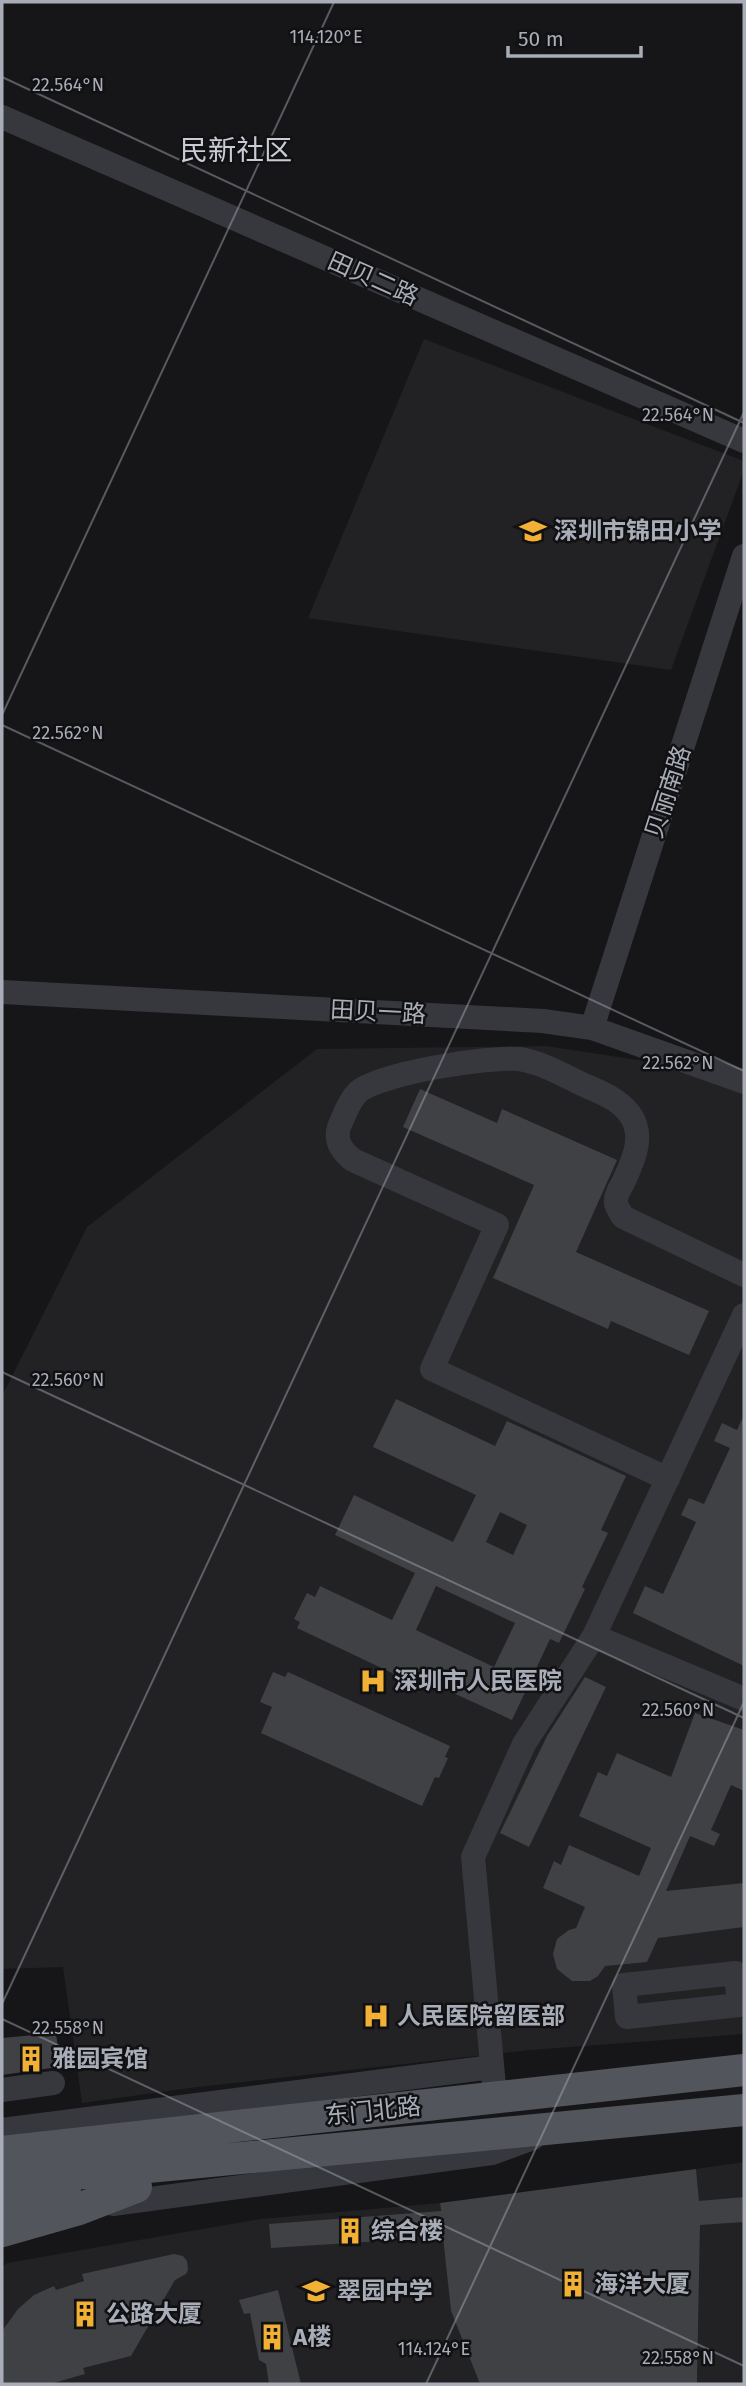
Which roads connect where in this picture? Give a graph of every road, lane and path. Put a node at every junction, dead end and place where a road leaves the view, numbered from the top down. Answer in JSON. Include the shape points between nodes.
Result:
{"nodes":[{"id":1,"x":2,"y":117,"type":"edge"},
{"id":2,"x":744,"y":440,"type":"edge"},
{"id":3,"x":744,"y":556,"type":"edge"},
{"id":4,"x":2,"y":992,"type":"edge"},
{"id":5,"x":592,"y":1028,"type":"junction"},
{"id":6,"x":744,"y":1082,"type":"edge"},
{"id":7,"x":744,"y":1275,"type":"edge"},
{"id":8,"x":744,"y":1315,"type":"edge"},
{"id":9,"x":667,"y":1479,"type":"junction"},
{"id":10,"x":594,"y":1636,"type":"junction"},
{"id":11,"x":744,"y":1699,"type":"edge"},
{"id":12,"x":744,"y":2070,"type":"edge"},
{"id":13,"x":494,"y":2082,"type":"junction"},
{"id":14,"x":52,"y":2083,"type":"dead end"},
{"id":15,"x":2,"y":2090,"type":"edge"},
{"id":16,"x":744,"y":2110,"type":"edge"},
{"id":17,"x":566,"y":2126,"type":"junction"},
{"id":18,"x":2,"y":2130,"type":"edge"},
{"id":19,"x":319,"y":2149,"type":"junction"},
{"id":20,"x":2,"y":2152,"type":"edge"},
{"id":21,"x":2,"y":2181,"type":"edge"},
{"id":22,"x":131,"y":2195,"type":"junction"},
{"id":23,"x":2,"y":2204,"type":"edge"},
{"id":24,"x":2,"y":2219,"type":"edge"},
{"id":25,"x":2,"y":2231,"type":"edge"}],
"edges":[{"from":1,"to":2,"type":"street","name":"田贝二路"},
{"from":3,"to":5,"type":"street","name":"贝丽南路"},
{"from":4,"to":5,"type":"street","name":"田贝一路","via":[[543,1021]]},
{"from":5,"to":6,"type":"street","name":"田贝一路"},
{"from":7,"to":9,"type":"street","via":[[623,1217],[616,1203],[638,1142],[630,1114],[608,1096],[537,1064],[503,1059],[412,1071],[365,1087],[337,1129],[339,1145],[353,1160],[497,1225],[432,1369]]},
{"from":8,"to":9,"type":"street"},
{"from":9,"to":10,"type":"street"},
{"from":10,"to":11,"type":"street"},
{"from":10,"to":13,"type":"street","via":[[524,1744],[473,1857]]},
{"from":12,"to":13,"type":"main road","name":"东门北路"},
{"from":13,"to":18,"type":"street"},
{"from":13,"to":20,"type":"main road","name":"东门北路"},
{"from":14,"to":15,"type":"street"},
{"from":16,"to":17,"type":"main road","name":"东门北路"},
{"from":17,"to":19,"type":"main road","name":"东门北路"},
{"from":17,"to":22,"type":"street","via":[[492,2153]]},
{"from":19,"to":21,"type":"main road","name":"东门北路"},
{"from":19,"to":22,"type":"main road","via":[[262,2174]]},
{"from":22,"to":23,"type":"main road","bridge":true},
{"from":22,"to":24,"type":"street"},
{"from":22,"to":25,"type":"main road","bridge":true}]}
